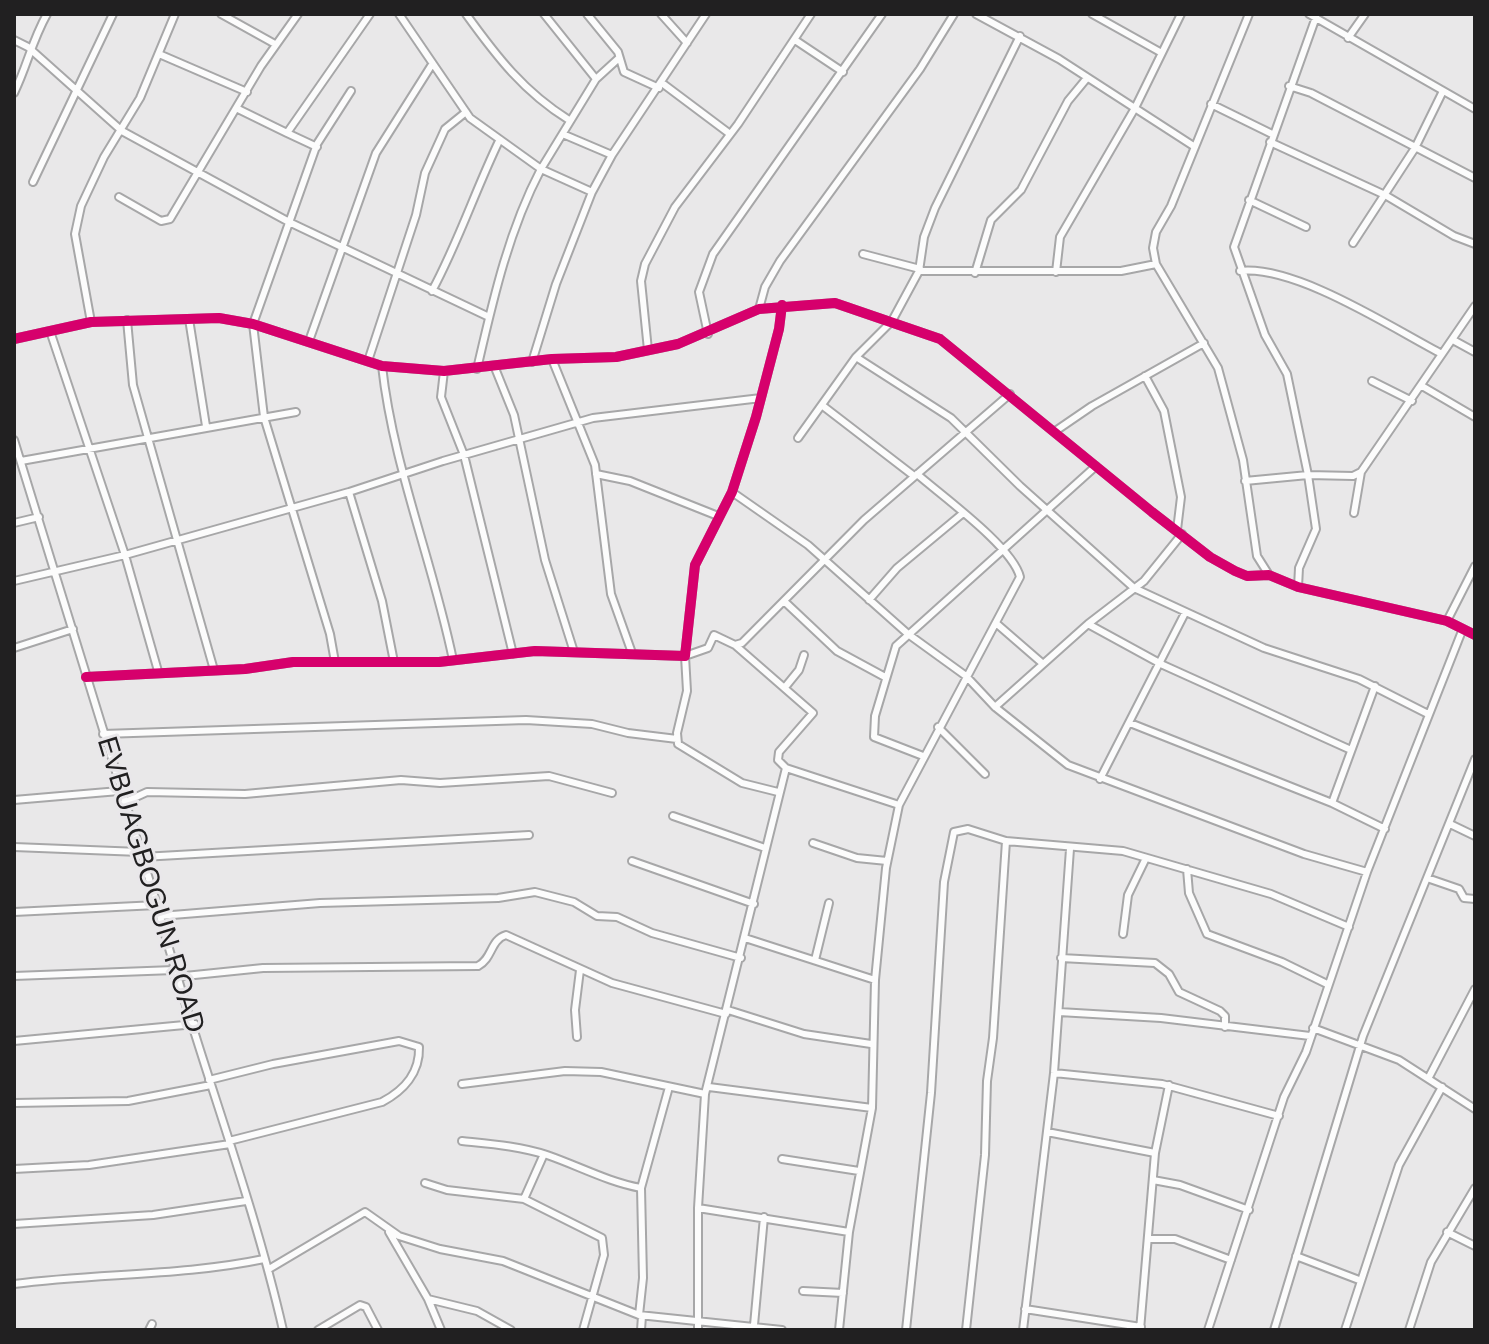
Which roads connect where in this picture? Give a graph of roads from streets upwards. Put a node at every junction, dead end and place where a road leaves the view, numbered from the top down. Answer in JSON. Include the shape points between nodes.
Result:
{"nodes":[{"id":1,"x":47,"y":14,"type":"edge"},
{"id":2,"x":113,"y":14,"type":"edge"},
{"id":3,"x":175,"y":14,"type":"edge"},
{"id":4,"x":221,"y":14,"type":"edge"},
{"id":5,"x":298,"y":14,"type":"edge"},
{"id":6,"x":370,"y":14,"type":"edge"},
{"id":7,"x":399,"y":14,"type":"edge"},
{"id":8,"x":466,"y":14,"type":"edge"},
{"id":9,"x":544,"y":14,"type":"edge"},
{"id":10,"x":587,"y":14,"type":"edge"},
{"id":11,"x":661,"y":14,"type":"edge"},
{"id":12,"x":706,"y":14,"type":"edge"},
{"id":13,"x":811,"y":14,"type":"edge"},
{"id":14,"x":882,"y":14,"type":"edge"},
{"id":15,"x":954,"y":14,"type":"edge"},
{"id":16,"x":976,"y":14,"type":"edge"},
{"id":17,"x":1092,"y":14,"type":"edge"},
{"id":18,"x":1181,"y":14,"type":"edge"},
{"id":19,"x":1249,"y":14,"type":"edge"},
{"id":20,"x":1365,"y":14,"type":"edge"},
{"id":21,"x":986,"y":16,"type":"edge"},
{"id":22,"x":1317,"y":16,"type":"edge"},
{"id":23,"x":1020,"y":36,"type":"junction"},
{"id":24,"x":1348,"y":38,"type":"junction"},
{"id":25,"x":14,"y":40,"type":"edge"},
{"id":26,"x":795,"y":40,"type":"junction"},
{"id":27,"x":687,"y":43,"type":"junction"},
{"id":28,"x":275,"y":44,"type":"junction"},
{"id":29,"x":28,"y":47,"type":"junction"},
{"id":30,"x":1160,"y":52,"type":"junction"},
{"id":31,"x":159,"y":54,"type":"junction"},
{"id":32,"x":619,"y":58,"type":"junction"},
{"id":33,"x":431,"y":66,"type":"junction"},
{"id":34,"x":843,"y":72,"type":"junction"},
{"id":35,"x":1087,"y":78,"type":"junction"},
{"id":36,"x":596,"y":79,"type":"junction"},
{"id":37,"x":661,"y":86,"type":"junction"},
{"id":38,"x":1289,"y":86,"type":"junction"},
{"id":39,"x":77,"y":88,"type":"junction"},
{"id":40,"x":351,"y":91,"type":"dead end"},
{"id":41,"x":1443,"y":91,"type":"junction"},
{"id":42,"x":247,"y":92,"type":"junction"},
{"id":43,"x":14,"y":93,"type":"edge"},
{"id":44,"x":1211,"y":104,"type":"junction"},
{"id":45,"x":1135,"y":108,"type":"junction"},
{"id":46,"x":238,"y":109,"type":"junction"},
{"id":47,"x":1475,"y":109,"type":"edge"},
{"id":48,"x":466,"y":112,"type":"junction"},
{"id":49,"x":569,"y":120,"type":"junction"},
{"id":50,"x":122,"y":131,"type":"junction"},
{"id":51,"x":287,"y":133,"type":"junction"},
{"id":52,"x":730,"y":134,"type":"junction"},
{"id":53,"x":565,"y":135,"type":"junction"},
{"id":54,"x":1271,"y":138,"type":"junction"},
{"id":55,"x":499,"y":141,"type":"junction"},
{"id":56,"x":317,"y":147,"type":"junction"},
{"id":57,"x":1195,"y":147,"type":"junction"},
{"id":58,"x":1415,"y":148,"type":"junction"},
{"id":59,"x":612,"y":155,"type":"junction"},
{"id":60,"x":541,"y":169,"type":"junction"},
{"id":61,"x":195,"y":173,"type":"junction"},
{"id":62,"x":1475,"y":178,"type":"edge"},
{"id":63,"x":33,"y":182,"type":"dead end"},
{"id":64,"x":592,"y":192,"type":"junction"},
{"id":65,"x":1385,"y":195,"type":"junction"},
{"id":66,"x":119,"y":197,"type":"dead end"},
{"id":67,"x":1249,"y":200,"type":"junction"},
{"id":68,"x":289,"y":222,"type":"junction"},
{"id":69,"x":1306,"y":227,"type":"dead end"},
{"id":70,"x":1353,"y":243,"type":"dead end"},
{"id":71,"x":1475,"y":244,"type":"edge"},
{"id":72,"x":345,"y":246,"type":"junction"},
{"id":73,"x":863,"y":254,"type":"dead end"},
{"id":74,"x":1156,"y":264,"type":"junction"},
{"id":75,"x":920,"y":270,"type":"junction"},
{"id":76,"x":1240,"y":271,"type":"junction"},
{"id":77,"x":398,"y":272,"type":"junction"},
{"id":78,"x":1056,"y":272,"type":"junction"},
{"id":79,"x":975,"y":273,"type":"junction"},
{"id":80,"x":432,"y":291,"type":"junction"},
{"id":81,"x":782,"y":305,"type":"junction"},
{"id":82,"x":1475,"y":306,"type":"edge"},
{"id":83,"x":759,"y":309,"type":"junction"},
{"id":84,"x":489,"y":317,"type":"junction"},
{"id":85,"x":189,"y":319,"type":"junction"},
{"id":86,"x":127,"y":320,"type":"junction"},
{"id":87,"x":892,"y":321,"type":"junction"},
{"id":88,"x":91,"y":322,"type":"junction"},
{"id":89,"x":253,"y":324,"type":"junction"},
{"id":90,"x":50,"y":331,"type":"junction"},
{"id":91,"x":708,"y":334,"type":"junction"},
{"id":92,"x":14,"y":339,"type":"edge"},
{"id":93,"x":1453,"y":340,"type":"junction"},
{"id":94,"x":309,"y":341,"type":"junction"},
{"id":95,"x":1204,"y":343,"type":"junction"},
{"id":96,"x":648,"y":350,"type":"junction"},
{"id":97,"x":1475,"y":352,"type":"edge"},
{"id":98,"x":1442,"y":354,"type":"junction"},
{"id":99,"x":856,"y":357,"type":"junction"},
{"id":100,"x":552,"y":359,"type":"junction"},
{"id":101,"x":368,"y":361,"type":"junction"},
{"id":102,"x":532,"y":362,"type":"junction"},
{"id":103,"x":382,"y":366,"type":"junction"},
{"id":104,"x":495,"y":368,"type":"junction"},
{"id":105,"x":477,"y":369,"type":"junction"},
{"id":106,"x":444,"y":371,"type":"junction"},
{"id":107,"x":1145,"y":376,"type":"junction"},
{"id":108,"x":1372,"y":381,"type":"dead end"},
{"id":109,"x":1422,"y":386,"type":"junction"},
{"id":110,"x":1010,"y":394,"type":"junction"},
{"id":111,"x":761,"y":398,"type":"junction"},
{"id":112,"x":1412,"y":401,"type":"junction"},
{"id":113,"x":823,"y":406,"type":"junction"},
{"id":114,"x":296,"y":412,"type":"dead end"},
{"id":115,"x":264,"y":417,"type":"junction"},
{"id":116,"x":1475,"y":417,"type":"edge"},
{"id":117,"x":578,"y":423,"type":"junction"},
{"id":118,"x":206,"y":426,"type":"junction"},
{"id":119,"x":964,"y":432,"type":"junction"},
{"id":120,"x":1054,"y":432,"type":"junction"},
{"id":121,"x":149,"y":437,"type":"junction"},
{"id":122,"x":798,"y":438,"type":"dead end"},
{"id":123,"x":14,"y":440,"type":"edge"},
{"id":124,"x":521,"y":440,"type":"junction"},
{"id":125,"x":90,"y":448,"type":"junction"},
{"id":126,"x":464,"y":455,"type":"junction"},
{"id":127,"x":21,"y":461,"type":"junction"},
{"id":128,"x":1096,"y":466,"type":"junction"},
{"id":129,"x":1361,"y":472,"type":"junction"},
{"id":130,"x":406,"y":474,"type":"junction"},
{"id":131,"x":596,"y":474,"type":"junction"},
{"id":132,"x":916,"y":475,"type":"junction"},
{"id":133,"x":1308,"y":475,"type":"junction"},
{"id":134,"x":1245,"y":481,"type":"junction"},
{"id":135,"x":349,"y":492,"type":"junction"},
{"id":136,"x":732,"y":492,"type":"junction"},
{"id":137,"x":290,"y":507,"type":"junction"},
{"id":138,"x":1047,"y":509,"type":"junction"},
{"id":139,"x":1354,"y":513,"type":"dead end"},
{"id":140,"x":962,"y":514,"type":"junction"},
{"id":141,"x":718,"y":516,"type":"junction"},
{"id":142,"x":39,"y":517,"type":"junction"},
{"id":143,"x":14,"y":523,"type":"edge"},
{"id":144,"x":1179,"y":532,"type":"junction"},
{"id":145,"x":179,"y":539,"type":"junction"},
{"id":146,"x":1003,"y":551,"type":"junction"},
{"id":147,"x":125,"y":555,"type":"junction"},
{"id":148,"x":824,"y":559,"type":"junction"},
{"id":149,"x":1475,"y":566,"type":"edge"},
{"id":150,"x":55,"y":569,"type":"junction"},
{"id":151,"x":1269,"y":575,"type":"junction"},
{"id":152,"x":14,"y":581,"type":"edge"},
{"id":153,"x":1298,"y":587,"type":"junction"},
{"id":154,"x":1134,"y":588,"type":"junction"},
{"id":155,"x":869,"y":600,"type":"junction"},
{"id":156,"x":784,"y":601,"type":"junction"},
{"id":157,"x":1185,"y":613,"type":"junction"},
{"id":158,"x":1447,"y":621,"type":"junction"},
{"id":159,"x":997,"y":624,"type":"junction"},
{"id":160,"x":1088,"y":624,"type":"junction"},
{"id":161,"x":73,"y":629,"type":"junction"},
{"id":162,"x":1462,"y":631,"type":"junction"},
{"id":163,"x":908,"y":634,"type":"junction"},
{"id":164,"x":1475,"y":635,"type":"edge"},
{"id":165,"x":735,"y":645,"type":"junction"},
{"id":166,"x":14,"y":648,"type":"edge"},
{"id":167,"x":574,"y":652,"type":"junction"},
{"id":168,"x":632,"y":653,"type":"junction"},
{"id":169,"x":513,"y":654,"type":"junction"},
{"id":170,"x":804,"y":655,"type":"dead end"},
{"id":171,"x":685,"y":656,"type":"junction"},
{"id":172,"x":453,"y":660,"type":"junction"},
{"id":173,"x":335,"y":662,"type":"junction"},
{"id":174,"x":394,"y":662,"type":"junction"},
{"id":175,"x":1160,"y":662,"type":"junction"},
{"id":176,"x":1042,"y":663,"type":"junction"},
{"id":177,"x":214,"y":670,"type":"junction"},
{"id":178,"x":158,"y":671,"type":"junction"},
{"id":179,"x":966,"y":676,"type":"junction"},
{"id":180,"x":86,"y":677,"type":"junction"},
{"id":181,"x":885,"y":677,"type":"junction"},
{"id":182,"x":786,"y":686,"type":"junction"},
{"id":183,"x":1375,"y":686,"type":"junction"},
{"id":184,"x":995,"y":707,"type":"junction"},
{"id":185,"x":1428,"y":714,"type":"junction"},
{"id":186,"x":1130,"y":723,"type":"junction"},
{"id":187,"x":938,"y":727,"type":"junction"},
{"id":188,"x":103,"y":734,"type":"junction"},
{"id":189,"x":677,"y":739,"type":"junction"},
{"id":190,"x":1351,"y":750,"type":"junction"},
{"id":191,"x":923,"y":756,"type":"junction"},
{"id":192,"x":1475,"y":759,"type":"edge"},
{"id":193,"x":786,"y":768,"type":"junction"},
{"id":194,"x":1473,"y":770,"type":"edge"},
{"id":195,"x":985,"y":774,"type":"dead end"},
{"id":196,"x":1100,"y":779,"type":"junction"},
{"id":197,"x":119,"y":791,"type":"junction"},
{"id":198,"x":778,"y":792,"type":"junction"},
{"id":199,"x":612,"y":793,"type":"dead end"},
{"id":200,"x":14,"y":800,"type":"edge"},
{"id":201,"x":123,"y":803,"type":"junction"},
{"id":202,"x":1332,"y":803,"type":"junction"},
{"id":203,"x":899,"y":805,"type":"junction"},
{"id":204,"x":673,"y":816,"type":"dead end"},
{"id":205,"x":1450,"y":824,"type":"junction"},
{"id":206,"x":1385,"y":829,"type":"junction"},
{"id":207,"x":529,"y":835,"type":"dead end"},
{"id":208,"x":1475,"y":836,"type":"edge"},
{"id":209,"x":1006,"y":841,"type":"junction"},
{"id":210,"x":813,"y":843,"type":"dead end"},
{"id":211,"x":14,"y":847,"type":"edge"},
{"id":212,"x":765,"y":848,"type":"junction"},
{"id":213,"x":1070,"y":849,"type":"junction"},
{"id":214,"x":141,"y":854,"type":"junction"},
{"id":215,"x":1146,"y":858,"type":"junction"},
{"id":216,"x":632,"y":861,"type":"dead end"},
{"id":217,"x":887,"y":861,"type":"junction"},
{"id":218,"x":1187,"y":869,"type":"junction"},
{"id":219,"x":1367,"y":872,"type":"junction"},
{"id":220,"x":1427,"y":878,"type":"junction"},
{"id":221,"x":1475,"y":899,"type":"edge"},
{"id":222,"x":829,"y":903,"type":"dead end"},
{"id":223,"x":754,"y":904,"type":"junction"},
{"id":224,"x":157,"y":905,"type":"junction"},
{"id":225,"x":14,"y":912,"type":"edge"},
{"id":226,"x":160,"y":916,"type":"junction"},
{"id":227,"x":1349,"y":927,"type":"junction"},
{"id":228,"x":1123,"y":934,"type":"dead end"},
{"id":229,"x":745,"y":938,"type":"junction"},
{"id":230,"x":741,"y":958,"type":"junction"},
{"id":231,"x":1061,"y":958,"type":"junction"},
{"id":232,"x":815,"y":960,"type":"junction"},
{"id":233,"x":580,"y":970,"type":"junction"},
{"id":234,"x":174,"y":973,"type":"junction"},
{"id":235,"x":14,"y":976,"type":"edge"},
{"id":236,"x":875,"y":980,"type":"junction"},
{"id":237,"x":1327,"y":984,"type":"junction"},
{"id":238,"x":1475,"y":989,"type":"edge"},
{"id":239,"x":727,"y":1012,"type":"junction"},
{"id":240,"x":1059,"y":1012,"type":"junction"},
{"id":241,"x":195,"y":1024,"type":"junction"},
{"id":242,"x":1225,"y":1027,"type":"junction"},
{"id":243,"x":1313,"y":1028,"type":"junction"},
{"id":244,"x":1310,"y":1036,"type":"junction"},
{"id":245,"x":577,"y":1037,"type":"dead end"},
{"id":246,"x":14,"y":1041,"type":"edge"},
{"id":247,"x":871,"y":1044,"type":"junction"},
{"id":248,"x":1360,"y":1044,"type":"junction"},
{"id":249,"x":1054,"y":1073,"type":"junction"},
{"id":250,"x":1429,"y":1077,"type":"junction"},
{"id":251,"x":210,"y":1082,"type":"junction"},
{"id":252,"x":462,"y":1084,"type":"dead end"},
{"id":253,"x":1169,"y":1085,"type":"junction"},
{"id":254,"x":669,"y":1087,"type":"junction"},
{"id":255,"x":1442,"y":1087,"type":"junction"},
{"id":256,"x":707,"y":1091,"type":"junction"},
{"id":257,"x":14,"y":1103,"type":"edge"},
{"id":258,"x":872,"y":1108,"type":"junction"},
{"id":259,"x":1475,"y":1108,"type":"edge"},
{"id":260,"x":1279,"y":1116,"type":"junction"},
{"id":261,"x":1047,"y":1132,"type":"junction"},
{"id":262,"x":462,"y":1141,"type":"dead end"},
{"id":263,"x":230,"y":1142,"type":"junction"},
{"id":264,"x":1155,"y":1153,"type":"junction"},
{"id":265,"x":544,"y":1154,"type":"junction"},
{"id":266,"x":782,"y":1159,"type":"dead end"},
{"id":267,"x":14,"y":1169,"type":"edge"},
{"id":268,"x":859,"y":1171,"type":"junction"},
{"id":269,"x":1153,"y":1180,"type":"junction"},
{"id":270,"x":425,"y":1183,"type":"dead end"},
{"id":271,"x":641,"y":1188,"type":"junction"},
{"id":272,"x":1475,"y":1188,"type":"edge"},
{"id":273,"x":524,"y":1199,"type":"junction"},
{"id":274,"x":246,"y":1201,"type":"junction"},
{"id":275,"x":698,"y":1208,"type":"junction"},
{"id":276,"x":1249,"y":1210,"type":"junction"},
{"id":277,"x":764,"y":1217,"type":"junction"},
{"id":278,"x":14,"y":1224,"type":"edge"},
{"id":279,"x":389,"y":1232,"type":"junction"},
{"id":280,"x":849,"y":1232,"type":"junction"},
{"id":281,"x":1447,"y":1232,"type":"junction"},
{"id":282,"x":1148,"y":1239,"type":"junction"},
{"id":283,"x":1475,"y":1246,"type":"edge"},
{"id":284,"x":1296,"y":1256,"type":"junction"},
{"id":285,"x":264,"y":1259,"type":"junction"},
{"id":286,"x":1231,"y":1260,"type":"junction"},
{"id":287,"x":269,"y":1269,"type":"junction"},
{"id":288,"x":1359,"y":1280,"type":"junction"},
{"id":289,"x":14,"y":1284,"type":"edge"},
{"id":290,"x":803,"y":1291,"type":"dead end"},
{"id":291,"x":843,"y":1293,"type":"junction"},
{"id":292,"x":592,"y":1298,"type":"junction"},
{"id":293,"x":428,"y":1299,"type":"junction"},
{"id":294,"x":1025,"y":1309,"type":"junction"},
{"id":295,"x":640,"y":1316,"type":"junction"},
{"id":296,"x":754,"y":1325,"type":"junction"},
{"id":297,"x":698,"y":1326,"type":"edge"},
{"id":298,"x":1140,"y":1328,"type":"edge"},
{"id":299,"x":283,"y":1330,"type":"edge"},
{"id":300,"x":318,"y":1330,"type":"edge"},
{"id":301,"x":378,"y":1330,"type":"edge"},
{"id":302,"x":441,"y":1330,"type":"edge"},
{"id":303,"x":511,"y":1330,"type":"edge"},
{"id":304,"x":583,"y":1330,"type":"edge"},
{"id":305,"x":641,"y":1330,"type":"edge"},
{"id":306,"x":782,"y":1330,"type":"edge"},
{"id":307,"x":839,"y":1330,"type":"edge"},
{"id":308,"x":906,"y":1330,"type":"edge"},
{"id":309,"x":966,"y":1330,"type":"edge"},
{"id":310,"x":1023,"y":1330,"type":"edge"},
{"id":311,"x":1208,"y":1330,"type":"edge"},
{"id":312,"x":1274,"y":1330,"type":"edge"},
{"id":313,"x":1345,"y":1330,"type":"edge"},
{"id":314,"x":1409,"y":1330,"type":"edge"}],
"edges":[{"from":1,"to":29,"type":"street"},
{"from":2,"to":39,"type":"street"},
{"from":3,"to":31,"type":"street"},
{"from":4,"to":28,"type":"street"},
{"from":5,"to":28,"type":"street"},
{"from":6,"to":51,"type":"street"},
{"from":7,"to":33,"type":"street"},
{"from":8,"to":49,"type":"street","via":[[518,83]]},
{"from":9,"to":36,"type":"street"},
{"from":10,"to":32,"type":"street"},
{"from":11,"to":27,"type":"street"},
{"from":12,"to":27,"type":"street"},
{"from":13,"to":26,"type":"street"},
{"from":14,"to":34,"type":"street"},
{"from":15,"to":83,"type":"street","via":[[780,261]]},
{"from":16,"to":21,"type":"street"},
{"from":17,"to":30,"type":"street"},
{"from":18,"to":30,"type":"street"},
{"from":19,"to":44,"type":"street"},
{"from":20,"to":24,"type":"street"},
{"from":21,"to":23,"type":"street"},
{"from":22,"to":24,"type":"street"},
{"from":22,"to":38,"type":"street"},
{"from":23,"to":35,"type":"street"},
{"from":23,"to":75,"type":"street","via":[[935,208]]},
{"from":24,"to":41,"type":"street"},
{"from":25,"to":29,"type":"street"},
{"from":26,"to":34,"type":"street"},
{"from":26,"to":52,"type":"street"},
{"from":27,"to":37,"type":"street"},
{"from":28,"to":42,"type":"street"},
{"from":29,"to":39,"type":"street"},
{"from":29,"to":43,"type":"street","via":[[25,71]]},
{"from":30,"to":45,"type":"street"},
{"from":31,"to":42,"type":"street"},
{"from":31,"to":50,"type":"street"},
{"from":32,"to":36,"type":"street"},
{"from":32,"to":37,"type":"street","via":[[624,72]]},
{"from":33,"to":48,"type":"street"},
{"from":33,"to":72,"type":"street","via":[[376,153]]},
{"from":34,"to":91,"type":"street","via":[[713,254],[699,292]]},
{"from":35,"to":45,"type":"street"},
{"from":35,"to":79,"type":"street","via":[[1068,101],[1021,190],[991,220]]},
{"from":36,"to":49,"type":"street"},
{"from":37,"to":52,"type":"street"},
{"from":37,"to":59,"type":"street"},
{"from":38,"to":54,"type":"street"},
{"from":38,"to":58,"type":"street"},
{"from":39,"to":50,"type":"street"},
{"from":39,"to":63,"type":"street"},
{"from":40,"to":56,"type":"street"},
{"from":41,"to":47,"type":"street"},
{"from":41,"to":58,"type":"street"},
{"from":42,"to":46,"type":"street"},
{"from":44,"to":54,"type":"street"},
{"from":44,"to":57,"type":"street"},
{"from":45,"to":57,"type":"street"},
{"from":45,"to":78,"type":"street","via":[[1060,237]]},
{"from":46,"to":51,"type":"street"},
{"from":46,"to":61,"type":"street"},
{"from":48,"to":55,"type":"street"},
{"from":48,"to":77,"type":"street","via":[[445,129],[425,173]]},
{"from":49,"to":53,"type":"street"},
{"from":50,"to":61,"type":"street"},
{"from":50,"to":88,"type":"street","via":[[81,206],[75,234]]},
{"from":51,"to":56,"type":"street"},
{"from":52,"to":96,"type":"street","via":[[675,207],[645,264],[641,281]]},
{"from":53,"to":59,"type":"street"},
{"from":53,"to":60,"type":"street"},
{"from":54,"to":65,"type":"street"},
{"from":54,"to":67,"type":"street"},
{"from":55,"to":60,"type":"street"},
{"from":55,"to":80,"type":"street"},
{"from":56,"to":68,"type":"street"},
{"from":57,"to":74,"type":"street","via":[[1156,232]]},
{"from":58,"to":62,"type":"street"},
{"from":58,"to":65,"type":"street"},
{"from":59,"to":64,"type":"street"},
{"from":60,"to":64,"type":"street"},
{"from":60,"to":84,"type":"street","via":[[521,207]]},
{"from":61,"to":66,"type":"street","via":[[167,221]]},
{"from":61,"to":68,"type":"street"},
{"from":64,"to":102,"type":"street"},
{"from":65,"to":70,"type":"street"},
{"from":65,"to":71,"type":"street"},
{"from":67,"to":69,"type":"street"},
{"from":67,"to":76,"type":"street","via":[[1236,236]]},
{"from":68,"to":72,"type":"street"},
{"from":68,"to":89,"type":"street"},
{"from":72,"to":77,"type":"street"},
{"from":72,"to":94,"type":"street"},
{"from":73,"to":75,"type":"street"},
{"from":74,"to":78,"type":"street","via":[[1128,271]]},
{"from":74,"to":95,"type":"street"},
{"from":75,"to":79,"type":"street"},
{"from":75,"to":87,"type":"street"},
{"from":76,"to":98,"type":"street","via":[[1280,275],[1345,302]]},
{"from":76,"to":133,"type":"street","via":[[1287,374]]},
{"from":77,"to":80,"type":"street"},
{"from":77,"to":101,"type":"street"},
{"from":78,"to":79,"type":"street"},
{"from":80,"to":84,"type":"street"},
{"from":81,"to":83,"type":"street"},
{"from":81,"to":87,"type":"street","via":[[835,303]]},
{"from":81,"to":111,"type":"street"},
{"from":82,"to":93,"type":"street"},
{"from":83,"to":91,"type":"street"},
{"from":84,"to":105,"type":"street"},
{"from":85,"to":86,"type":"street"},
{"from":85,"to":89,"type":"street"},
{"from":85,"to":118,"type":"street"},
{"from":86,"to":88,"type":"street"},
{"from":86,"to":121,"type":"street","via":[[133,385]]},
{"from":87,"to":99,"type":"street"},
{"from":87,"to":110,"type":"street","via":[[940,339]]},
{"from":88,"to":90,"type":"street"},
{"from":89,"to":94,"type":"street"},
{"from":89,"to":115,"type":"street"},
{"from":90,"to":92,"type":"street"},
{"from":90,"to":125,"type":"street"},
{"from":91,"to":96,"type":"street"},
{"from":93,"to":97,"type":"street"},
{"from":93,"to":98,"type":"street"},
{"from":94,"to":101,"type":"street"},
{"from":95,"to":107,"type":"street"},
{"from":95,"to":134,"type":"street","via":[[1218,368]]},
{"from":96,"to":100,"type":"street"},
{"from":98,"to":109,"type":"street"},
{"from":99,"to":113,"type":"street"},
{"from":99,"to":119,"type":"street","via":[[930,402]]},
{"from":100,"to":102,"type":"street"},
{"from":100,"to":117,"type":"street"},
{"from":101,"to":103,"type":"street"},
{"from":102,"to":104,"type":"street"},
{"from":103,"to":106,"type":"street"},
{"from":103,"to":130,"type":"street","via":[[387,410]]},
{"from":104,"to":105,"type":"street"},
{"from":104,"to":124,"type":"street"},
{"from":105,"to":106,"type":"street"},
{"from":106,"to":126,"type":"street","via":[[441,397]]},
{"from":107,"to":120,"type":"street"},
{"from":107,"to":144,"type":"street","via":[[1164,411],[1181,497]]},
{"from":108,"to":112,"type":"street"},
{"from":109,"to":112,"type":"street"},
{"from":109,"to":116,"type":"street"},
{"from":110,"to":119,"type":"street"},
{"from":110,"to":120,"type":"street"},
{"from":111,"to":117,"type":"street"},
{"from":111,"to":136,"type":"street"},
{"from":112,"to":129,"type":"street"},
{"from":113,"to":122,"type":"street"},
{"from":113,"to":132,"type":"street"},
{"from":114,"to":115,"type":"street"},
{"from":115,"to":118,"type":"street"},
{"from":115,"to":137,"type":"street"},
{"from":117,"to":124,"type":"street"},
{"from":117,"to":131,"type":"street"},
{"from":118,"to":121,"type":"street"},
{"from":119,"to":132,"type":"street"},
{"from":119,"to":138,"type":"street"},
{"from":120,"to":128,"type":"street"},
{"from":121,"to":125,"type":"street"},
{"from":121,"to":145,"type":"street"},
{"from":123,"to":127,"type":"street","name":"EVBUAGBOGUN ROAD"},
{"from":124,"to":126,"type":"street"},
{"from":124,"to":167,"type":"street","via":[[545,560]]},
{"from":125,"to":127,"type":"street"},
{"from":125,"to":147,"type":"street"},
{"from":126,"to":130,"type":"street"},
{"from":126,"to":169,"type":"street"},
{"from":127,"to":142,"type":"street","name":"EVBUAGBOGUN ROAD"},
{"from":128,"to":138,"type":"street"},
{"from":128,"to":144,"type":"street"},
{"from":129,"to":133,"type":"street"},
{"from":129,"to":139,"type":"street"},
{"from":130,"to":135,"type":"street"},
{"from":130,"to":172,"type":"street"},
{"from":131,"to":141,"type":"street","via":[[630,481]]},
{"from":131,"to":168,"type":"street","via":[[611,594]]},
{"from":132,"to":140,"type":"street"},
{"from":132,"to":148,"type":"street"},
{"from":133,"to":134,"type":"street"},
{"from":133,"to":153,"type":"street","via":[[1316,529],[1299,568]]},
{"from":134,"to":151,"type":"street","via":[[1257,556]]},
{"from":135,"to":137,"type":"street"},
{"from":135,"to":174,"type":"street","via":[[382,601]]},
{"from":136,"to":141,"type":"street"},
{"from":136,"to":148,"type":"street"},
{"from":137,"to":145,"type":"street"},
{"from":137,"to":173,"type":"street"},
{"from":138,"to":146,"type":"street"},
{"from":138,"to":154,"type":"street"},
{"from":140,"to":146,"type":"street"},
{"from":140,"to":155,"type":"street","via":[[897,568]]},
{"from":141,"to":171,"type":"street","via":[[695,565]]},
{"from":142,"to":143,"type":"street"},
{"from":142,"to":150,"type":"street","name":"EVBUAGBOGUN ROAD"},
{"from":144,"to":151,"type":"street","via":[[1235,571]]},
{"from":144,"to":154,"type":"street"},
{"from":145,"to":147,"type":"street"},
{"from":145,"to":177,"type":"street"},
{"from":146,"to":159,"type":"street","via":[[1020,577]]},
{"from":146,"to":163,"type":"street"},
{"from":147,"to":150,"type":"street"},
{"from":147,"to":178,"type":"street"},
{"from":148,"to":155,"type":"street"},
{"from":148,"to":156,"type":"street"},
{"from":149,"to":158,"type":"street"},
{"from":150,"to":152,"type":"street"},
{"from":150,"to":161,"type":"street","name":"EVBUAGBOGUN ROAD"},
{"from":151,"to":153,"type":"street"},
{"from":153,"to":158,"type":"street"},
{"from":154,"to":157,"type":"street"},
{"from":154,"to":160,"type":"street"},
{"from":155,"to":163,"type":"street"},
{"from":156,"to":165,"type":"street"},
{"from":156,"to":181,"type":"street","via":[[837,651]]},
{"from":157,"to":175,"type":"street"},
{"from":157,"to":183,"type":"street","via":[[1264,648]]},
{"from":158,"to":162,"type":"street"},
{"from":159,"to":176,"type":"street"},
{"from":159,"to":179,"type":"street"},
{"from":160,"to":175,"type":"street"},
{"from":160,"to":176,"type":"street"},
{"from":161,"to":166,"type":"street"},
{"from":161,"to":180,"type":"street","name":"EVBUAGBOGUN ROAD"},
{"from":162,"to":164,"type":"street"},
{"from":162,"to":185,"type":"street"},
{"from":163,"to":179,"type":"street"},
{"from":163,"to":181,"type":"street","via":[[891,653]]},
{"from":165,"to":171,"type":"street","via":[[714,635],[708,648]]},
{"from":165,"to":182,"type":"street"},
{"from":167,"to":168,"type":"street"},
{"from":167,"to":169,"type":"street"},
{"from":168,"to":171,"type":"street"},
{"from":169,"to":172,"type":"street"},
{"from":170,"to":182,"type":"street"},
{"from":171,"to":189,"type":"street","via":[[687,691]]},
{"from":172,"to":174,"type":"street"},
{"from":173,"to":174,"type":"street"},
{"from":173,"to":177,"type":"street"},
{"from":175,"to":186,"type":"street"},
{"from":175,"to":190,"type":"street"},
{"from":176,"to":184,"type":"street"},
{"from":177,"to":178,"type":"street"},
{"from":178,"to":180,"type":"street"},
{"from":179,"to":184,"type":"street"},
{"from":179,"to":187,"type":"street"},
{"from":180,"to":188,"type":"street","name":"EVBUAGBOGUN ROAD"},
{"from":181,"to":191,"type":"street","via":[[874,737]]},
{"from":182,"to":193,"type":"street","via":[[813,713],[779,752],[778,760]]},
{"from":183,"to":185,"type":"street"},
{"from":183,"to":190,"type":"street"},
{"from":184,"to":196,"type":"street","via":[[1068,765]]},
{"from":185,"to":206,"type":"street"},
{"from":186,"to":196,"type":"street"},
{"from":186,"to":202,"type":"street"},
{"from":187,"to":191,"type":"street"},
{"from":187,"to":195,"type":"street"},
{"from":188,"to":189,"type":"street","via":[[526,720],[592,724]]},
{"from":188,"to":197,"type":"street","name":"EVBUAGBOGUN ROAD"},
{"from":189,"to":198,"type":"street","via":[[681,747],[742,783]]},
{"from":190,"to":202,"type":"street"},
{"from":191,"to":203,"type":"street"},
{"from":192,"to":194,"type":"street"},
{"from":193,"to":198,"type":"street"},
{"from":193,"to":203,"type":"street"},
{"from":194,"to":205,"type":"street"},
{"from":196,"to":219,"type":"street"},
{"from":197,"to":200,"type":"street"},
{"from":197,"to":201,"type":"street","name":"EVBUAGBOGUN ROAD"},
{"from":198,"to":212,"type":"street"},
{"from":199,"to":201,"type":"street","via":[[549,776],[440,783],[401,780],[245,794],[147,792]]},
{"from":201,"to":214,"type":"street","name":"EVBUAGBOGUN ROAD"},
{"from":202,"to":206,"type":"street"},
{"from":203,"to":217,"type":"street"},
{"from":204,"to":212,"type":"street"},
{"from":205,"to":208,"type":"street"},
{"from":205,"to":220,"type":"street"},
{"from":206,"to":219,"type":"street"},
{"from":207,"to":214,"type":"street"},
{"from":209,"to":213,"type":"street"},
{"from":209,"to":308,"type":"street","via":[[959,829],[949,842]]},
{"from":209,"to":309,"type":"street","via":[[985,1155]]},
{"from":210,"to":217,"type":"street","via":[[857,858]]},
{"from":211,"to":214,"type":"street"},
{"from":212,"to":223,"type":"street"},
{"from":213,"to":215,"type":"street","via":[[1123,851]]},
{"from":213,"to":231,"type":"street"},
{"from":214,"to":224,"type":"street","name":"EVBUAGBOGUN ROAD"},
{"from":215,"to":218,"type":"street"},
{"from":215,"to":228,"type":"street","via":[[1128,895]]},
{"from":216,"to":223,"type":"street"},
{"from":217,"to":236,"type":"street"},
{"from":218,"to":227,"type":"street","via":[[1271,894]]},
{"from":218,"to":237,"type":"street","via":[[1189,893],[1207,934]]},
{"from":219,"to":227,"type":"street"},
{"from":220,"to":221,"type":"street"},
{"from":220,"to":248,"type":"street"},
{"from":222,"to":232,"type":"street"},
{"from":223,"to":229,"type":"street"},
{"from":224,"to":225,"type":"street"},
{"from":224,"to":226,"type":"street","name":"EVBUAGBOGUN ROAD"},
{"from":226,"to":230,"type":"street","via":[[535,892]]},
{"from":226,"to":234,"type":"street","name":"EVBUAGBOGUN ROAD"},
{"from":227,"to":237,"type":"street"},
{"from":229,"to":230,"type":"street"},
{"from":229,"to":232,"type":"street"},
{"from":230,"to":239,"type":"street"},
{"from":231,"to":240,"type":"street"},
{"from":231,"to":242,"type":"street","via":[[1155,963],[1179,992],[1220,1011]]},
{"from":232,"to":236,"type":"street"},
{"from":233,"to":234,"type":"street","via":[[506,935],[478,966]]},
{"from":233,"to":239,"type":"street","via":[[653,996]]},
{"from":233,"to":245,"type":"street"},
{"from":234,"to":235,"type":"street"},
{"from":234,"to":241,"type":"street","name":"EVBUAGBOGUN ROAD"},
{"from":236,"to":247,"type":"street"},
{"from":237,"to":243,"type":"street"},
{"from":238,"to":250,"type":"street"},
{"from":239,"to":247,"type":"street","via":[[804,1034]]},
{"from":239,"to":256,"type":"street"},
{"from":240,"to":242,"type":"street"},
{"from":240,"to":249,"type":"street"},
{"from":241,"to":246,"type":"street"},
{"from":241,"to":251,"type":"street","name":"EVBUAGBOGUN ROAD"},
{"from":242,"to":244,"type":"street"},
{"from":243,"to":244,"type":"street"},
{"from":243,"to":248,"type":"street"},
{"from":244,"to":260,"type":"street"},
{"from":247,"to":258,"type":"street"},
{"from":248,"to":250,"type":"street"},
{"from":248,"to":284,"type":"street"},
{"from":249,"to":253,"type":"street"},
{"from":249,"to":261,"type":"street"},
{"from":250,"to":255,"type":"street"},
{"from":251,"to":257,"type":"street","via":[[128,1101]]},
{"from":251,"to":263,"type":"street","name":"EVBUAGBOGUN ROAD"},
{"from":251,"to":263,"type":"street","via":[[273,1064],[399,1041],[419,1047],[408,1083],[382,1102]]},
{"from":252,"to":254,"type":"street","via":[[565,1071],[601,1072]]},
{"from":253,"to":260,"type":"street"},
{"from":253,"to":264,"type":"street"},
{"from":254,"to":256,"type":"street"},
{"from":254,"to":271,"type":"street"},
{"from":255,"to":259,"type":"street"},
{"from":255,"to":288,"type":"street","via":[[1399,1165]]},
{"from":256,"to":258,"type":"street"},
{"from":256,"to":275,"type":"street"},
{"from":258,"to":268,"type":"street"},
{"from":260,"to":276,"type":"street"},
{"from":261,"to":264,"type":"street"},
{"from":261,"to":294,"type":"street"},
{"from":262,"to":265,"type":"street","via":[[507,1144]]},
{"from":263,"to":267,"type":"street","via":[[89,1165]]},
{"from":263,"to":274,"type":"street","name":"EVBUAGBOGUN ROAD"},
{"from":264,"to":269,"type":"street"},
{"from":265,"to":271,"type":"street"},
{"from":265,"to":273,"type":"street"},
{"from":266,"to":268,"type":"street"},
{"from":268,"to":280,"type":"street"},
{"from":269,"to":276,"type":"street"},
{"from":269,"to":282,"type":"street"},
{"from":270,"to":273,"type":"street"},
{"from":271,"to":295,"type":"street"},
{"from":272,"to":281,"type":"street"},
{"from":273,"to":292,"type":"street","via":[[602,1238],[604,1255]]},
{"from":274,"to":278,"type":"street","via":[[153,1215]]},
{"from":274,"to":285,"type":"street","name":"EVBUAGBOGUN ROAD"},
{"from":275,"to":277,"type":"street"},
{"from":275,"to":297,"type":"street"},
{"from":276,"to":286,"type":"street"},
{"from":277,"to":280,"type":"street"},
{"from":277,"to":296,"type":"street"},
{"from":279,"to":287,"type":"street","via":[[361,1211]]},
{"from":279,"to":292,"type":"street","via":[[503,1261]]},
{"from":279,"to":293,"type":"street"},
{"from":280,"to":291,"type":"street"},
{"from":281,"to":283,"type":"street"},
{"from":281,"to":314,"type":"street","via":[[1431,1262]]},
{"from":282,"to":286,"type":"street","via":[[1175,1239]]},
{"from":282,"to":298,"type":"street"},
{"from":284,"to":288,"type":"street"},
{"from":284,"to":312,"type":"street"},
{"from":285,"to":287,"type":"street","name":"EVBUAGBOGUN ROAD"},
{"from":285,"to":289,"type":"street"},
{"from":286,"to":311,"type":"street"},
{"from":287,"to":299,"type":"street","name":"EVBUAGBOGUN ROAD"},
{"from":288,"to":313,"type":"street"},
{"from":290,"to":291,"type":"street"},
{"from":291,"to":307,"type":"street"},
{"from":292,"to":295,"type":"street"},
{"from":292,"to":304,"type":"street"},
{"from":293,"to":302,"type":"street"},
{"from":293,"to":303,"type":"street","via":[[477,1311]]},
{"from":294,"to":298,"type":"street"},
{"from":294,"to":310,"type":"street"},
{"from":295,"to":297,"type":"street"},
{"from":295,"to":305,"type":"street"},
{"from":296,"to":297,"type":"street"},
{"from":296,"to":306,"type":"street"},
{"from":300,"to":301,"type":"street","via":[[360,1305]]}]}
